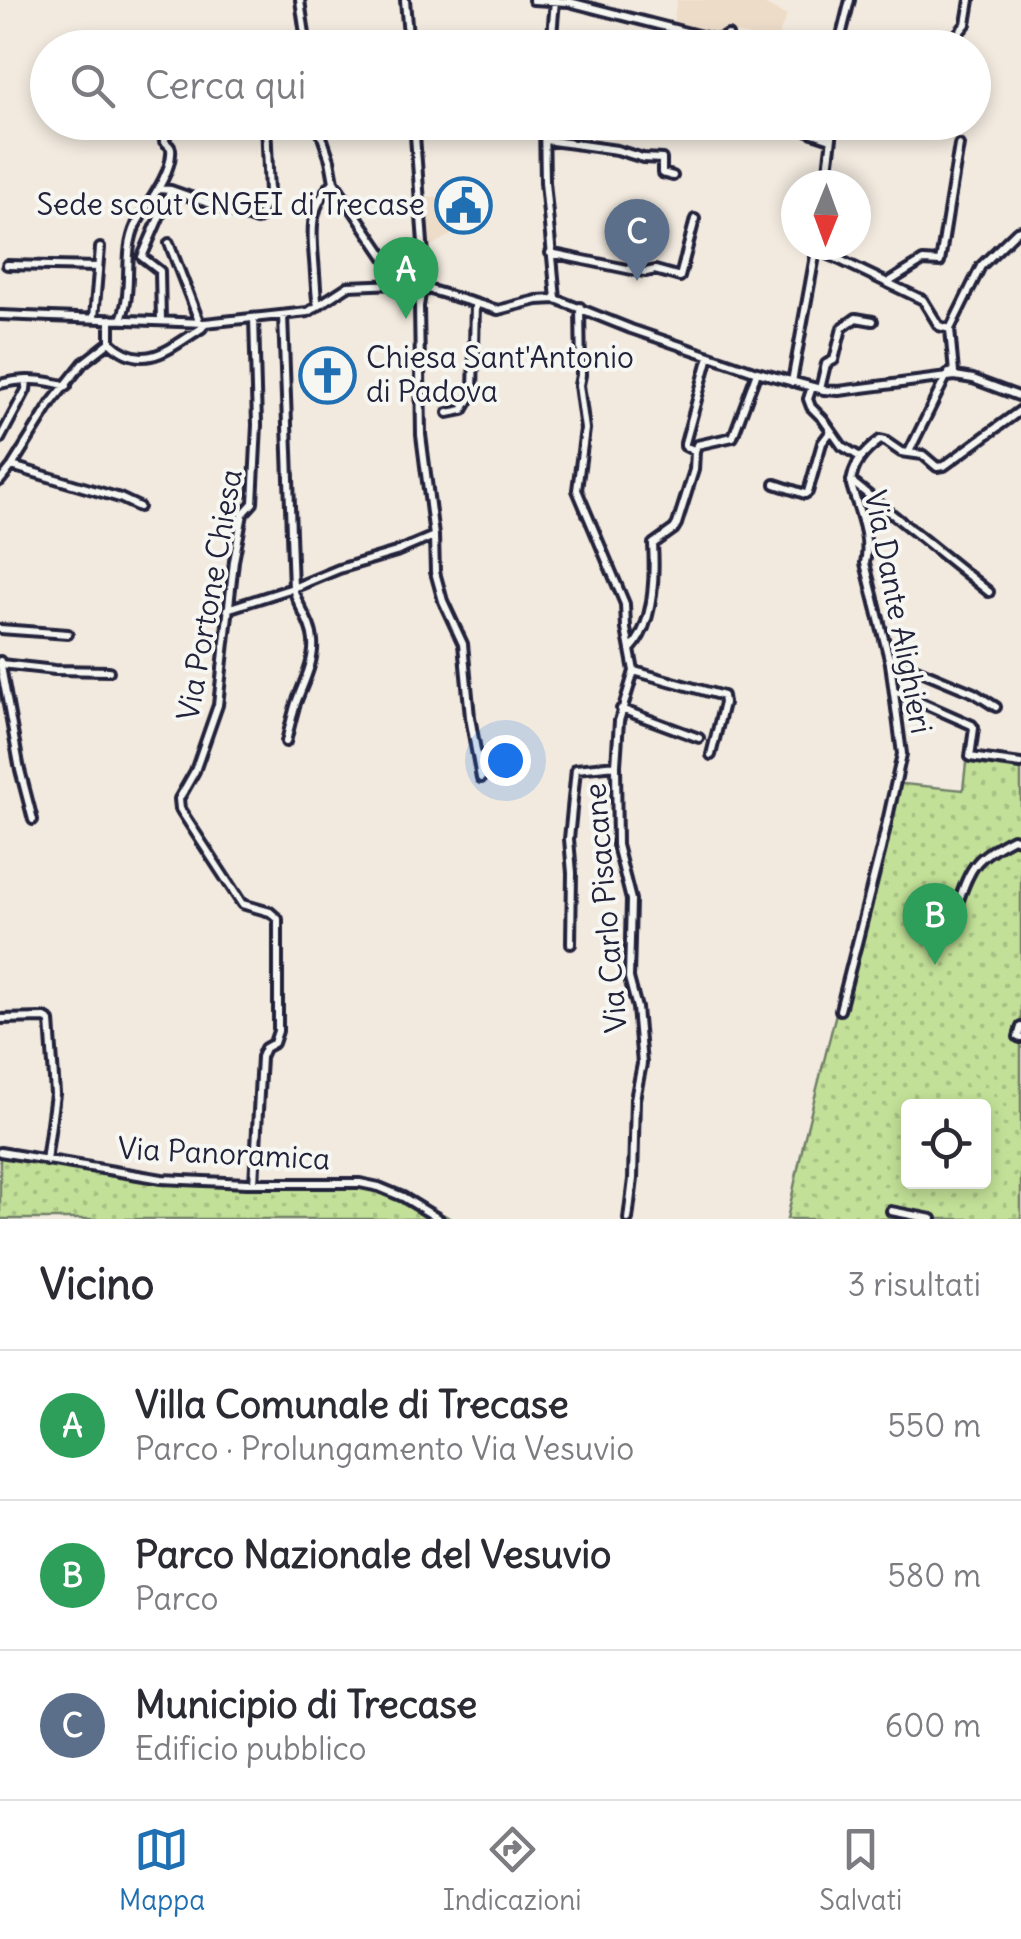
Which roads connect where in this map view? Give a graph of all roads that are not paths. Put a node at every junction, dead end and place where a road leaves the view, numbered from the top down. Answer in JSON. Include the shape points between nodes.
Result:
{"nodes":[{"id":1,"x":300,"y":0,"type":"edge"},
{"id":2,"x":405,"y":0,"type":"edge"},
{"id":3,"x":533,"y":0,"type":"edge"},
{"id":4,"x":555,"y":0,"type":"edge"},
{"id":5,"x":850,"y":0,"type":"edge"},
{"id":6,"x":970,"y":0,"type":"edge"},
{"id":7,"x":304,"y":30,"type":"edge"},
{"id":8,"x":407,"y":30,"type":"edge"},
{"id":9,"x":552,"y":30,"type":"edge"},
{"id":10,"x":678,"y":30,"type":"edge"},
{"id":11,"x":842,"y":30,"type":"edge"},
{"id":12,"x":961,"y":30,"type":"edge"},
{"id":13,"x":165,"y":140,"type":"edge"},
{"id":14,"x":267,"y":140,"type":"edge"},
{"id":15,"x":323,"y":140,"type":"edge"},
{"id":16,"x":415,"y":140,"type":"edge"},
{"id":17,"x":545,"y":140,"type":"joint"},
{"id":18,"x":831,"y":140,"type":"edge"},
{"id":19,"x":959,"y":145,"type":"dead end"},
{"id":20,"x":828,"y":170,"type":"edge"},
{"id":21,"x":673,"y":176,"type":"dead end"},
{"id":22,"x":334,"y":182,"type":"junction"},
{"id":23,"x":159,"y":190,"type":"junction"},
{"id":24,"x":171,"y":190,"type":"junction"},
{"id":25,"x":695,"y":219,"type":"dead end"},
{"id":26,"x":1021,"y":230,"type":"edge"},
{"id":27,"x":169,"y":244,"type":"dead end"},
{"id":28,"x":100,"y":248,"type":"dead end"},
{"id":29,"x":550,"y":253,"type":"junction"},
{"id":30,"x":815,"y":260,"type":"edge"},
{"id":31,"x":844,"y":260,"type":"edge"},
{"id":32,"x":7,"y":265,"type":"dead end"},
{"id":33,"x":98,"y":267,"type":"junction"},
{"id":34,"x":889,"y":282,"type":"junction"},
{"id":35,"x":399,"y":284,"type":"junction"},
{"id":36,"x":422,"y":287,"type":"junction"},
{"id":37,"x":556,"y":299,"type":"junction"},
{"id":38,"x":475,"y":304,"type":"junction"},
{"id":39,"x":318,"y":306,"type":"junction"},
{"id":40,"x":580,"y":307,"type":"junction"},
{"id":41,"x":0,"y":315,"type":"edge"},
{"id":42,"x":283,"y":315,"type":"junction"},
{"id":43,"x":94,"y":318,"type":"junction"},
{"id":44,"x":254,"y":318,"type":"junction"},
{"id":45,"x":110,"y":319,"type":"junction"},
{"id":46,"x":121,"y":320,"type":"junction"},
{"id":47,"x":161,"y":321,"type":"junction"},
{"id":48,"x":873,"y":321,"type":"dead end"},
{"id":49,"x":202,"y":322,"type":"junction"},
{"id":50,"x":950,"y":330,"type":"junction"},
{"id":51,"x":110,"y":342,"type":"junction"},
{"id":52,"x":709,"y":356,"type":"junction"},
{"id":53,"x":757,"y":372,"type":"junction"},
{"id":54,"x":946,"y":377,"type":"junction"},
{"id":55,"x":27,"y":380,"type":"junction"},
{"id":56,"x":792,"y":382,"type":"junction"},
{"id":57,"x":907,"y":383,"type":"junction"},
{"id":58,"x":0,"y":384,"type":"edge"},
{"id":59,"x":67,"y":386,"type":"junction"},
{"id":60,"x":816,"y":388,"type":"junction"},
{"id":61,"x":1021,"y":396,"type":"edge"},
{"id":62,"x":1021,"y":410,"type":"edge"},
{"id":63,"x":448,"y":413,"type":"dead end"},
{"id":64,"x":831,"y":432,"type":"junction"},
{"id":65,"x":0,"y":439,"type":"edge"},
{"id":66,"x":694,"y":451,"type":"junction"},
{"id":67,"x":909,"y":452,"type":"junction"},
{"id":68,"x":860,"y":457,"type":"junction"},
{"id":69,"x":12,"y":466,"type":"junction"},
{"id":70,"x":0,"y":480,"type":"edge"},
{"id":71,"x":850,"y":480,"type":"junction"},
{"id":72,"x":774,"y":484,"type":"dead end"},
{"id":73,"x":138,"y":507,"type":"dead end"},
{"id":74,"x":434,"y":536,"type":"junction"},
{"id":75,"x":293,"y":588,"type":"junction"},
{"id":76,"x":989,"y":592,"type":"dead end"},
{"id":77,"x":227,"y":609,"type":"junction"},
{"id":78,"x":0,"y":628,"type":"edge"},
{"id":79,"x":68,"y":634,"type":"dead end"},
{"id":80,"x":630,"y":650,"type":"junction"},
{"id":81,"x":889,"y":657,"type":"junction"},
{"id":82,"x":0,"y":662,"type":"edge"},
{"id":83,"x":634,"y":670,"type":"junction"},
{"id":84,"x":110,"y":671,"type":"dead end"},
{"id":85,"x":894,"y":691,"type":"junction"},
{"id":86,"x":996,"y":707,"type":"dead end"},
{"id":87,"x":622,"y":709,"type":"junction"},
{"id":88,"x":698,"y":738,"type":"dead end"},
{"id":89,"x":286,"y":742,"type":"dead end"},
{"id":90,"x":711,"y":755,"type":"dead end"},
{"id":91,"x":1021,"y":764,"type":"edge"},
{"id":92,"x":616,"y":765,"type":"junction"},
{"id":93,"x":481,"y":778,"type":"dead end"},
{"id":94,"x":33,"y":820,"type":"dead end"},
{"id":95,"x":1021,"y":840,"type":"edge"},
{"id":96,"x":958,"y":904,"type":"dead end"},
{"id":97,"x":572,"y":944,"type":"dead end"},
{"id":98,"x":840,"y":1010,"type":"dead end"},
{"id":99,"x":0,"y":1019,"type":"edge"},
{"id":100,"x":1021,"y":1026,"type":"edge"},
{"id":101,"x":1021,"y":1038,"type":"edge"},
{"id":102,"x":0,"y":1152,"type":"edge"},
{"id":103,"x":46,"y":1161,"type":"junction"},
{"id":104,"x":254,"y":1183,"type":"junction"},
{"id":105,"x":892,"y":1211,"type":"dead end"},
{"id":106,"x":440,"y":1219,"type":"edge"},
{"id":107,"x":628,"y":1219,"type":"edge"},
{"id":108,"x":932,"y":1219,"type":"edge"}],
"edges":[{"from":1,"to":7,"type":"street"},
{"from":2,"to":8,"type":"street"},
{"from":3,"to":4,"type":"street"},
{"from":4,"to":9,"type":"street"},
{"from":4,"to":10,"type":"street"},
{"from":5,"to":11,"type":"street"},
{"from":6,"to":12,"type":"street"},
{"from":13,"to":23,"type":"street","via":[[172,153]]},
{"from":14,"to":24,"type":"street","via":[[268,193],[260,218]]},
{"from":15,"to":22,"type":"street"},
{"from":16,"to":36,"type":"street"},
{"from":17,"to":21,"type":"street","via":[[662,159],[662,173]]},
{"from":17,"to":29,"type":"street"},
{"from":18,"to":20,"type":"street"},
{"from":19,"to":34,"type":"street","via":[[940,262],[922,261]]},
{"from":22,"to":35,"type":"street"},
{"from":22,"to":39,"type":"street","via":[[311,221]]},
{"from":23,"to":24,"type":"street"},
{"from":23,"to":46,"type":"street","via":[[129,242]]},
{"from":24,"to":47,"type":"street","via":[[142,257],[160,272]]},
{"from":25,"to":29,"type":"street","via":[[680,277]]},
{"from":26,"to":50,"type":"street","via":[[980,266]]},
{"from":27,"to":49,"type":"street"},
{"from":28,"to":33,"type":"street"},
{"from":29,"to":37,"type":"street"},
{"from":30,"to":56,"type":"street"},
{"from":31,"to":34,"type":"street"},
{"from":32,"to":33,"type":"street"},
{"from":33,"to":43,"type":"street"},
{"from":34,"to":50,"type":"street","via":[[923,300],[938,326]]},
{"from":35,"to":36,"type":"street"},
{"from":35,"to":39,"type":"street","via":[[348,286]]},
{"from":36,"to":38,"type":"street"},
{"from":36,"to":74,"type":"street","via":[[422,435]]},
{"from":37,"to":38,"type":"street","via":[[498,310]]},
{"from":37,"to":40,"type":"street"},
{"from":38,"to":63,"type":"street","via":[[473,393],[463,410]]},
{"from":39,"to":42,"type":"street"},
{"from":40,"to":52,"type":"street"},
{"from":40,"to":80,"type":"street","name":"Via Carlo Pisacane","via":[[585,429],[578,490],[625,604]]},
{"from":41,"to":43,"type":"street"},
{"from":42,"to":44,"type":"street"},
{"from":42,"to":75,"type":"street"},
{"from":43,"to":45,"type":"street"},
{"from":44,"to":49,"type":"street"},
{"from":44,"to":77,"type":"street","name":"Via Portone Chiesa","via":[[256,471]]},
{"from":45,"to":46,"type":"street"},
{"from":45,"to":51,"type":"street"},
{"from":46,"to":47,"type":"street"},
{"from":47,"to":49,"type":"street"},
{"from":48,"to":60,"type":"street","via":[[853,319],[840,330],[834,360]]},
{"from":49,"to":51,"type":"street","via":[[152,358],[124,354]]},
{"from":50,"to":57,"type":"street","via":[[954,373]]},
{"from":51,"to":59,"type":"street"},
{"from":52,"to":53,"type":"street"},
{"from":52,"to":66,"type":"street","via":[[685,443]]},
{"from":53,"to":56,"type":"street"},
{"from":53,"to":66,"type":"street","via":[[733,436]]},
{"from":54,"to":57,"type":"street"},
{"from":54,"to":61,"type":"street","via":[[972,378]]},
{"from":54,"to":67,"type":"street"},
{"from":55,"to":58,"type":"street"},
{"from":55,"to":59,"type":"street"},
{"from":55,"to":65,"type":"street"},
{"from":56,"to":60,"type":"street"},
{"from":57,"to":60,"type":"street"},
{"from":59,"to":69,"type":"street"},
{"from":60,"to":64,"type":"street","via":[[808,399]]},
{"from":62,"to":67,"type":"street","via":[[944,466]]},
{"from":64,"to":68,"type":"street"},
{"from":64,"to":72,"type":"street","via":[[808,492]]},
{"from":66,"to":80,"type":"street","via":[[677,524],[654,544],[648,612]]},
{"from":67,"to":68,"type":"street","via":[[880,440]]},
{"from":68,"to":71,"type":"street","name":"Via Dante Alighieri"},
{"from":69,"to":70,"type":"street"},
{"from":69,"to":73,"type":"street"},
{"from":71,"to":76,"type":"street"},
{"from":71,"to":81,"type":"street","name":"Via Dante Alighieri"},
{"from":74,"to":75,"type":"street"},
{"from":74,"to":93,"type":"street","via":[[435,572],[463,644]]},
{"from":75,"to":77,"type":"street"},
{"from":75,"to":89,"type":"street","via":[[314,644]]},
{"from":77,"to":104,"type":"street","name":"Via Portone Chiesa","via":[[218,705],[179,799],[242,904],[278,919],[278,1031],[261,1057]]},
{"from":78,"to":79,"type":"street"},
{"from":80,"to":83,"type":"street","name":"Via Carlo Pisacane"},
{"from":81,"to":85,"type":"street","name":"Via Dante Alighieri"},
{"from":81,"to":86,"type":"street"},
{"from":82,"to":84,"type":"street"},
{"from":82,"to":94,"type":"street"},
{"from":83,"to":87,"type":"street","name":"Via Carlo Pisacane"},
{"from":83,"to":90,"type":"street","via":[[722,696]]},
{"from":85,"to":91,"type":"street","via":[[972,725],[970,757]]},
{"from":85,"to":98,"type":"street","name":"Via Dante Alighieri","via":[[900,766]]},
{"from":87,"to":88,"type":"street"},
{"from":87,"to":92,"type":"street","name":"Via Carlo Pisacane"},
{"from":92,"to":97,"type":"street","via":[[576,769],[569,839]]},
{"from":92,"to":107,"type":"street","name":"Via Carlo Pisacane","via":[[617,845],[632,900],[629,978],[642,1064]]},
{"from":95,"to":96,"type":"street","via":[[989,851],[970,870]]},
{"from":99,"to":103,"type":"street","via":[[50,1022],[55,1094]]},
{"from":100,"to":101,"type":"street"},
{"from":102,"to":103,"type":"street","name":"Via Panoramica"},
{"from":103,"to":104,"type":"street","name":"Via Panoramica","via":[[162,1179]]},
{"from":104,"to":106,"type":"street","name":"Via Panoramica","via":[[379,1187]]},
{"from":105,"to":108,"type":"street"}]}
